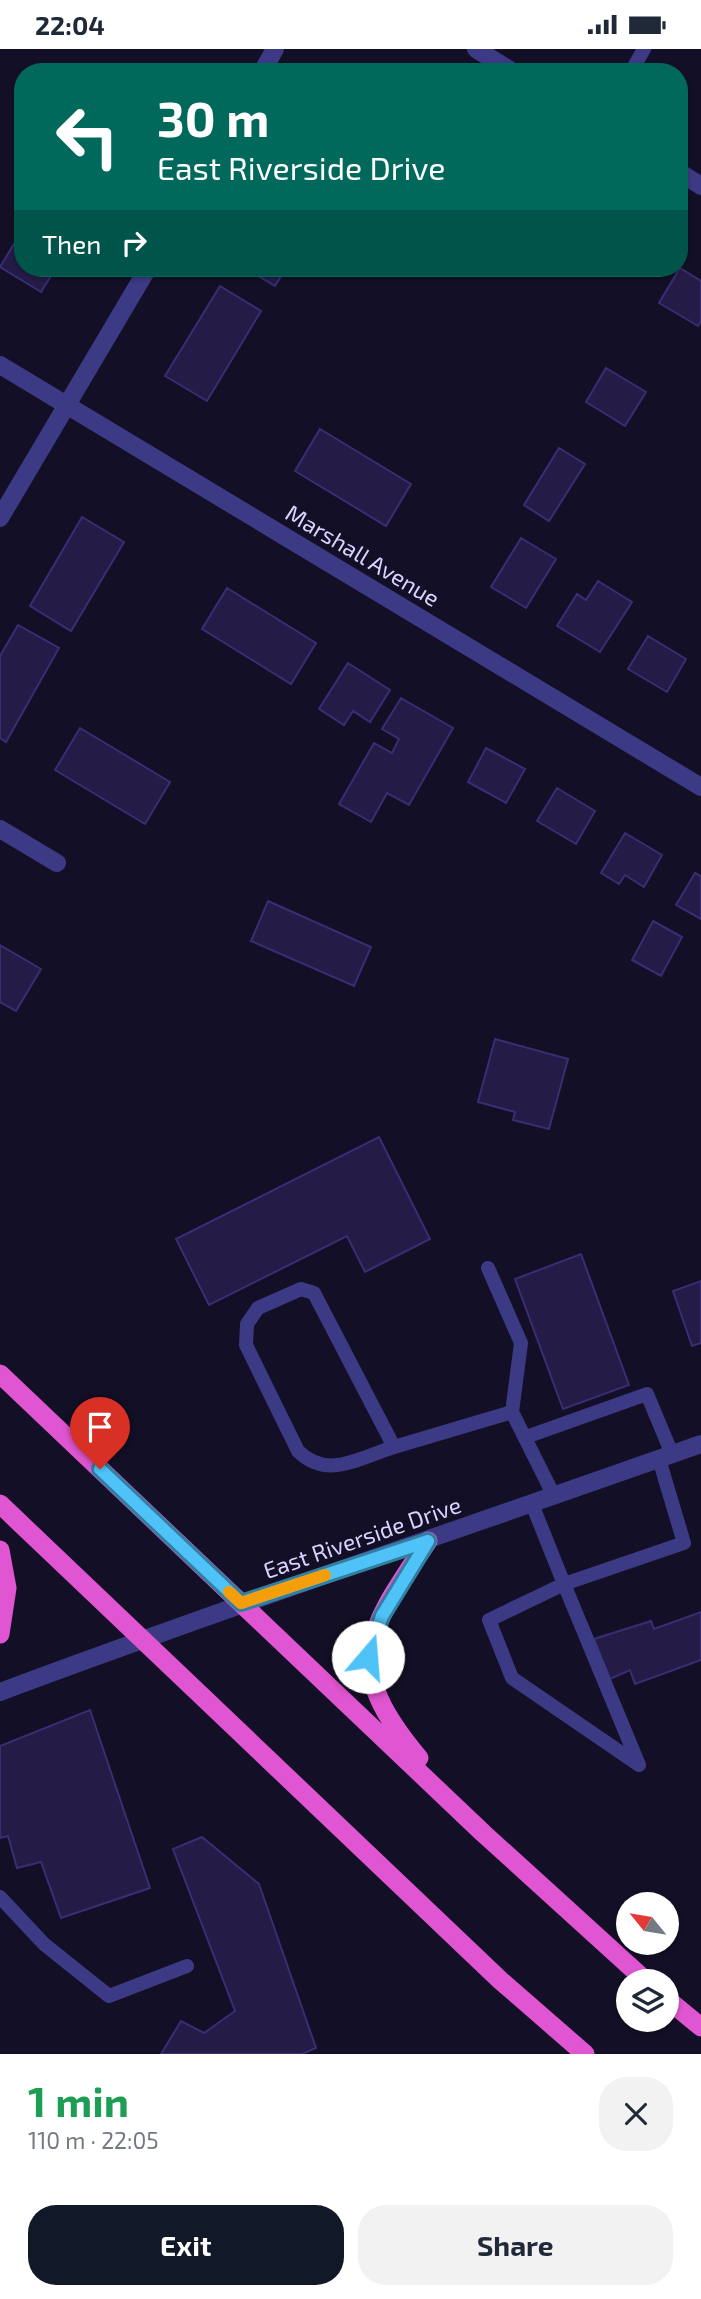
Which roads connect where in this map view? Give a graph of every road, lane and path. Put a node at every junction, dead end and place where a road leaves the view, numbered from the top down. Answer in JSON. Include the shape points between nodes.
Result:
{"nodes":[{"id":1,"x":475,"y":49,"type":"edge"},
{"id":2,"x":498,"y":63,"type":"edge"},
{"id":3,"x":143,"y":277,"type":"edge"},
{"id":4,"x":0,"y":365,"type":"edge"},
{"id":5,"x":66,"y":405,"type":"junction"},
{"id":6,"x":0,"y":518,"type":"edge"},
{"id":7,"x":701,"y":787,"type":"edge"},
{"id":8,"x":0,"y":829,"type":"edge"},
{"id":9,"x":57,"y":863,"type":"dead end"},
{"id":10,"x":488,"y":1268,"type":"dead end"},
{"id":11,"x":0,"y":1374,"type":"edge"},
{"id":12,"x":512,"y":1412,"type":"junction"},
{"id":13,"x":526,"y":1437,"type":"junction"},
{"id":14,"x":701,"y":1444,"type":"edge"},
{"id":15,"x":394,"y":1447,"type":"junction"},
{"id":16,"x":666,"y":1456,"type":"junction"},
{"id":17,"x":554,"y":1496,"type":"junction"},
{"id":18,"x":0,"y":1504,"type":"edge"},
{"id":19,"x":532,"y":1504,"type":"junction"},
{"id":20,"x":428,"y":1541,"type":"junction"},
{"id":21,"x":0,"y":1550,"type":"edge"},
{"id":22,"x":564,"y":1584,"type":"junction"},
{"id":23,"x":241,"y":1603,"type":"junction"},
{"id":24,"x":0,"y":1634,"type":"edge"},
{"id":25,"x":142,"y":1639,"type":"junction"},
{"id":26,"x":0,"y":1692,"type":"edge"},
{"id":27,"x":483,"y":1833,"type":"junction"},
{"id":28,"x":0,"y":1897,"type":"edge"},
{"id":29,"x":187,"y":1966,"type":"dead end"},
{"id":30,"x":633,"y":1969,"type":"edge"},
{"id":31,"x":679,"y":2009,"type":"edge"},
{"id":32,"x":701,"y":2027,"type":"edge"},
{"id":33,"x":585,"y":2054,"type":"edge"}],
"edges":[{"from":1,"to":2,"type":"street"},
{"from":3,"to":5,"type":"street"},
{"from":4,"to":5,"type":"street","name":"Marshall Avenue"},
{"from":5,"to":6,"type":"street"},
{"from":5,"to":7,"type":"street","name":"Marshall Avenue"},
{"from":8,"to":9,"type":"street"},
{"from":10,"to":12,"type":"lane","via":[[520,1343]]},
{"from":11,"to":23,"type":"highway"},
{"from":12,"to":13,"type":"lane"},
{"from":12,"to":15,"type":"lane"},
{"from":13,"to":16,"type":"lane","via":[[647,1394]]},
{"from":13,"to":17,"type":"lane"},
{"from":14,"to":16,"type":"street","name":"East Riverside Drive"},
{"from":15,"to":15,"type":"lane","via":[[314,1293],[301,1289],[258,1308],[247,1324],[246,1345],[298,1451],[311,1464],[328,1468]]},
{"from":16,"to":17,"type":"street","name":"East Riverside Drive"},
{"from":16,"to":22,"type":"lane","via":[[684,1543]]},
{"from":17,"to":19,"type":"street","name":"East Riverside Drive"},
{"from":18,"to":25,"type":"highway"},
{"from":19,"to":20,"type":"street","name":"East Riverside Drive"},
{"from":19,"to":22,"type":"lane"},
{"from":20,"to":23,"type":"street","name":"East Riverside Drive"},
{"from":20,"to":27,"type":"highway","via":[[382,1616],[368,1657],[369,1674],[392,1725]]},
{"from":21,"to":24,"type":"highway","via":[[8,1588]]},
{"from":22,"to":22,"type":"lane","via":[[609,1692],[639,1765],[512,1678],[489,1621]]},
{"from":23,"to":25,"type":"street","name":"East Riverside Drive"},
{"from":23,"to":27,"type":"highway"},
{"from":25,"to":26,"type":"street","name":"East Riverside Drive"},
{"from":25,"to":33,"type":"highway","via":[[500,1980]]},
{"from":27,"to":30,"type":"highway"},
{"from":28,"to":29,"type":"lane","via":[[44,1944],[109,1996]]},
{"from":31,"to":32,"type":"highway"}]}
